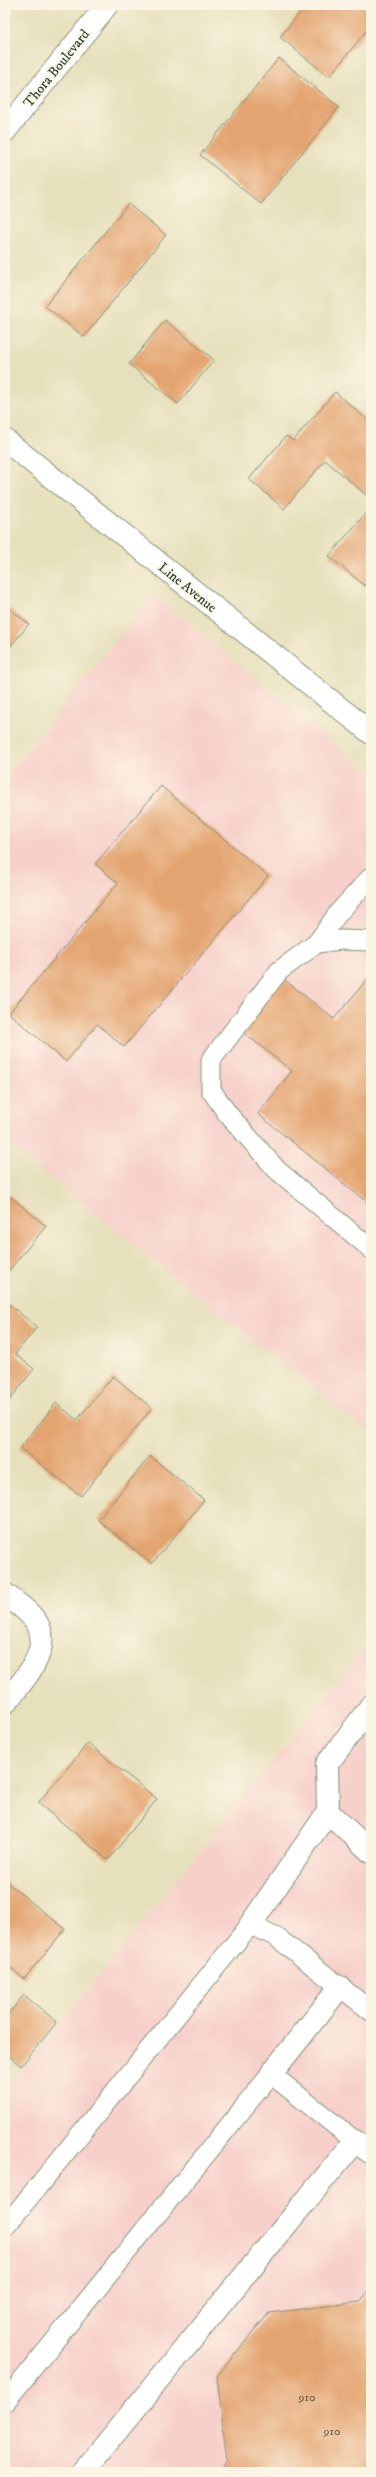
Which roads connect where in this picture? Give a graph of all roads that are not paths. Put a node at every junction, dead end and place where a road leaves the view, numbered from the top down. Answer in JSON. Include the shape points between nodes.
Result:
{"nodes":[{"id":1,"x":107,"y":5,"type":"edge"},
{"id":2,"x":5,"y":131,"type":"edge"},
{"id":3,"x":5,"y":440,"type":"edge"},
{"id":4,"x":371,"y":733,"type":"edge"},
{"id":5,"x":371,"y":877,"type":"edge"},
{"id":6,"x":371,"y":941,"type":"edge"},
{"id":7,"x":316,"y":943,"type":"junction"},
{"id":8,"x":371,"y":1249,"type":"edge"},
{"id":9,"x":5,"y":1594,"type":"edge"},
{"id":10,"x":5,"y":1703,"type":"edge"},
{"id":11,"x":371,"y":1706,"type":"edge"},
{"id":12,"x":328,"y":1812,"type":"junction"},
{"id":13,"x":365,"y":1847,"type":"edge"},
{"id":14,"x":250,"y":1924,"type":"junction"},
{"id":15,"x":340,"y":1986,"type":"junction"},
{"id":16,"x":371,"y":2012,"type":"edge"},
{"id":17,"x":271,"y":2074,"type":"junction"},
{"id":18,"x":363,"y":2147,"type":"edge"},
{"id":19,"x":5,"y":2227,"type":"edge"},
{"id":20,"x":5,"y":2402,"type":"edge"},
{"id":21,"x":83,"y":2472,"type":"edge"}],
"edges":[{"from":1,"to":2,"type":"street","name":"Thora Boulevard"},
{"from":3,"to":4,"type":"street","name":"Line Avenue"},
{"from":5,"to":7,"type":"lane"},
{"from":6,"to":7,"type":"lane","via":[[341,940]]},
{"from":7,"to":8,"type":"lane","via":[[279,971],[211,1060],[211,1090],[227,1114],[276,1170]]},
{"from":9,"to":10,"type":"street","via":[[30,1614],[39,1626],[42,1639],[32,1669]]},
{"from":11,"to":12,"type":"street","via":[[327,1764]]},
{"from":12,"to":13,"type":"street"},
{"from":12,"to":14,"type":"street"},
{"from":14,"to":15,"type":"lane","via":[[275,1936]]},
{"from":14,"to":19,"type":"lane"},
{"from":15,"to":16,"type":"lane"},
{"from":15,"to":17,"type":"street"},
{"from":17,"to":18,"type":"lane"},
{"from":17,"to":20,"type":"lane"},
{"from":18,"to":21,"type":"street"}]}
